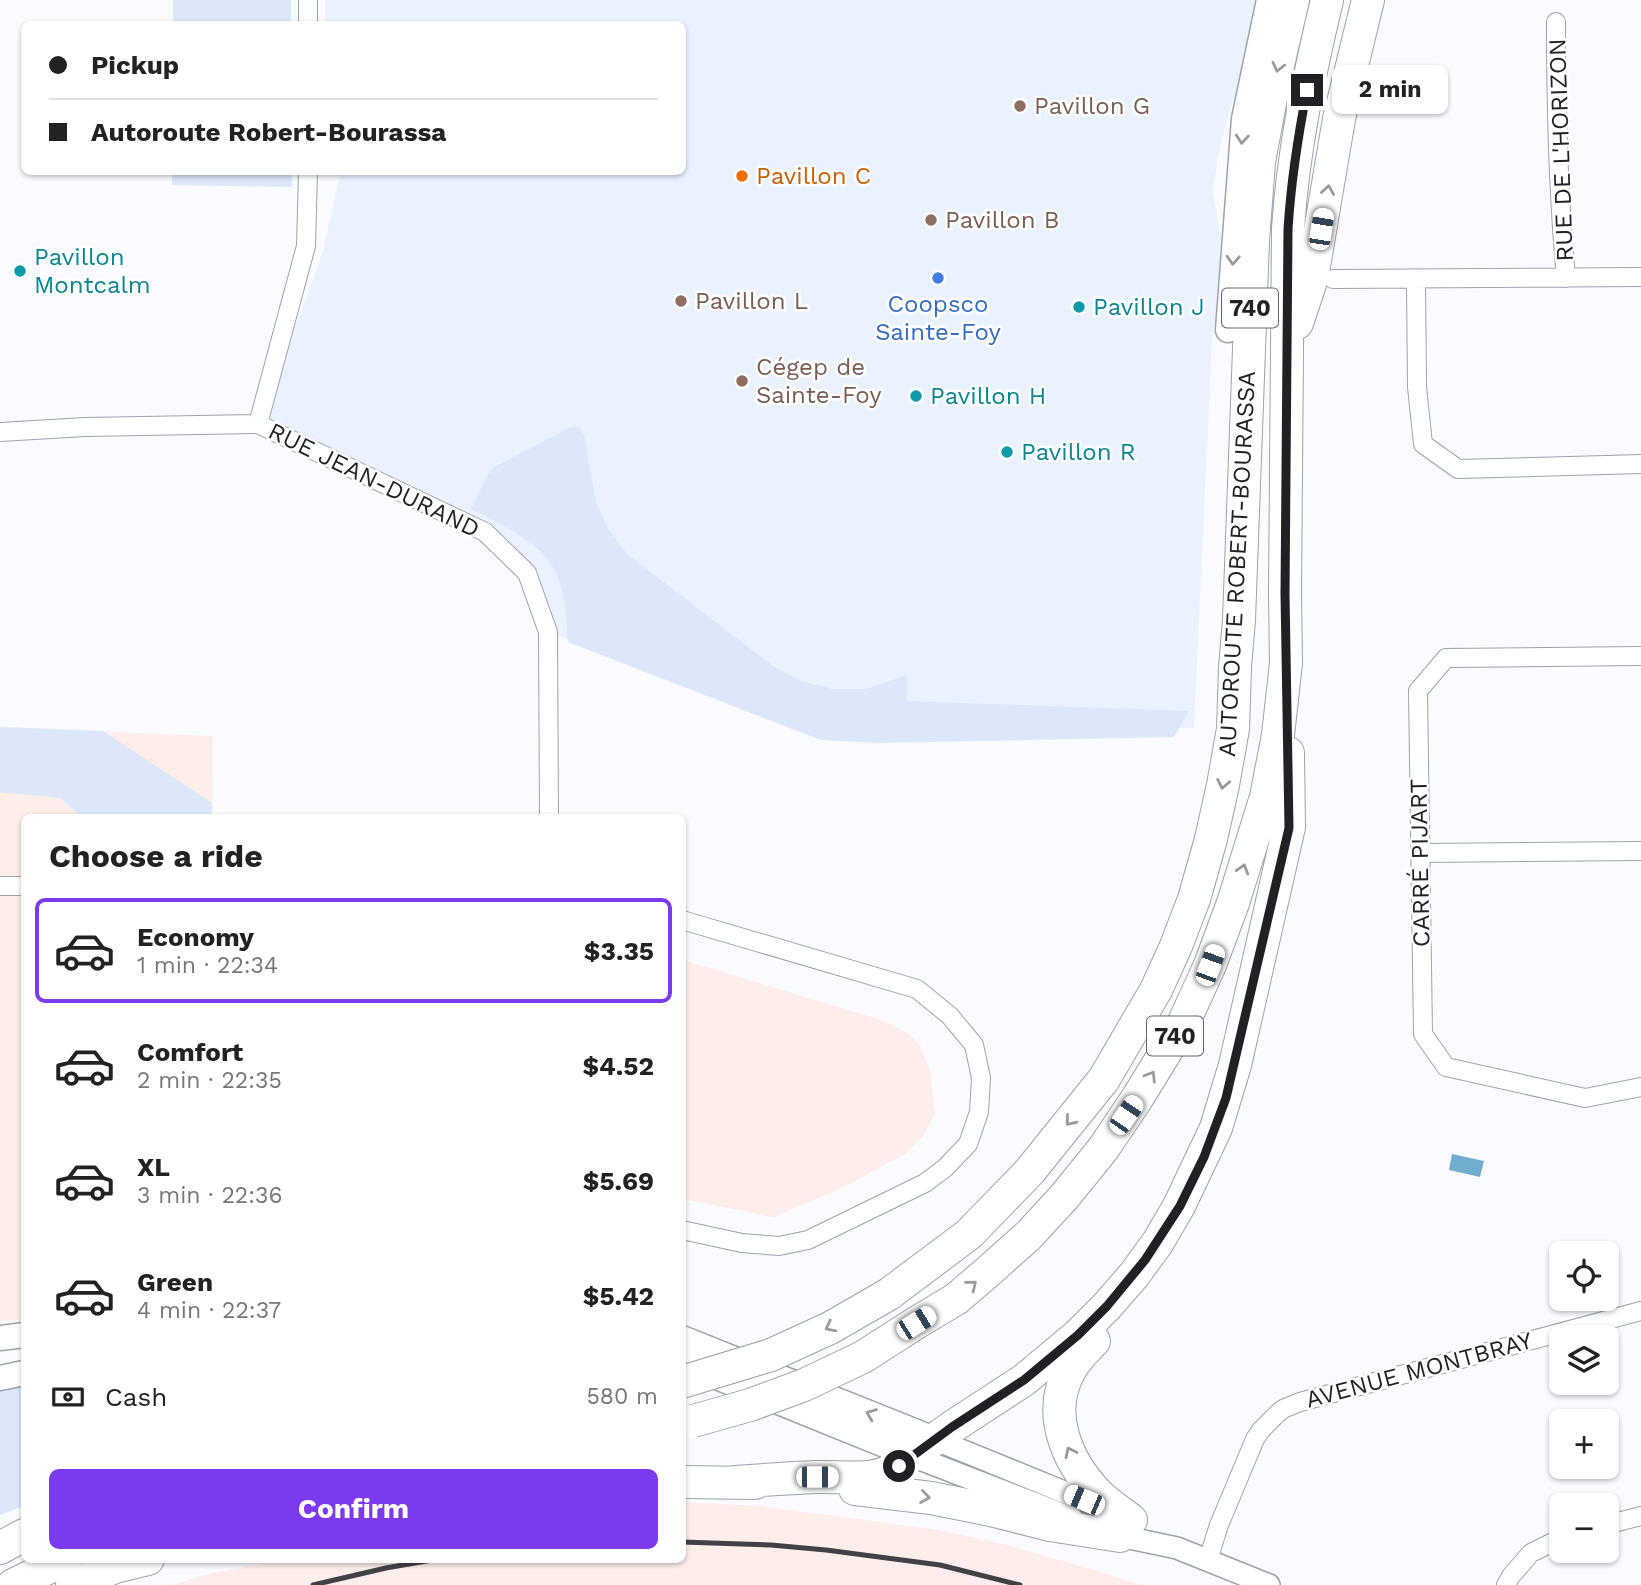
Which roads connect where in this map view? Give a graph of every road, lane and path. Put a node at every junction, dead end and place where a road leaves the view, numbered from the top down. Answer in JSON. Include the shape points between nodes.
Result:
{"nodes":[{"id":1,"x":308,"y":0,"type":"edge"},
{"id":2,"x":1269,"y":0,"type":"edge"},
{"id":3,"x":1293,"y":0,"type":"edge"},
{"id":4,"x":1327,"y":0,"type":"edge"},
{"id":5,"x":1368,"y":0,"type":"edge"},
{"id":6,"x":308,"y":21,"type":"edge"},
{"id":7,"x":1556,"y":22,"type":"dead end"},
{"id":8,"x":308,"y":175,"type":"edge"},
{"id":9,"x":1641,"y":277,"type":"edge"},
{"id":10,"x":1566,"y":278,"type":"junction"},
{"id":11,"x":1333,"y":279,"type":"dead end"},
{"id":12,"x":1416,"y":280,"type":"junction"},
{"id":13,"x":1228,"y":330,"type":"joint"},
{"id":14,"x":1288,"y":351,"type":"junction"},
{"id":15,"x":258,"y":424,"type":"junction"},
{"id":16,"x":0,"y":432,"type":"edge"},
{"id":17,"x":1641,"y":464,"type":"edge"},
{"id":18,"x":1239,"y":620,"type":"junction"},
{"id":19,"x":1641,"y":656,"type":"edge"},
{"id":20,"x":1286,"y":663,"type":"junction"},
{"id":21,"x":549,"y":814,"type":"edge"},
{"id":22,"x":1641,"y":851,"type":"edge"},
{"id":23,"x":1420,"y":853,"type":"junction"},
{"id":24,"x":0,"y":886,"type":"edge"},
{"id":25,"x":21,"y":886,"type":"edge"},
{"id":26,"x":686,"y":921,"type":"edge"},
{"id":27,"x":1641,"y":1087,"type":"edge"},
{"id":28,"x":1180,"y":1206,"type":"junction"},
{"id":29,"x":686,"y":1231,"type":"edge"},
{"id":30,"x":1641,"y":1311,"type":"edge"},
{"id":31,"x":21,"y":1335,"type":"edge"},
{"id":32,"x":0,"y":1338,"type":"edge"},
{"id":33,"x":686,"y":1340,"type":"edge"},
{"id":34,"x":686,"y":1364,"type":"edge"},
{"id":35,"x":21,"y":1374,"type":"edge"},
{"id":36,"x":0,"y":1378,"type":"edge"},
{"id":37,"x":686,"y":1381,"type":"edge"},
{"id":38,"x":688,"y":1422,"type":"edge"},
{"id":39,"x":923,"y":1448,"type":"junction"},
{"id":40,"x":686,"y":1482,"type":"edge"},
{"id":41,"x":735,"y":1482,"type":"junction"},
{"id":42,"x":1641,"y":1516,"type":"edge"},
{"id":43,"x":21,"y":1522,"type":"edge"},
{"id":44,"x":1619,"y":1522,"type":"edge"},
{"id":45,"x":1126,"y":1528,"type":"junction"},
{"id":46,"x":0,"y":1530,"type":"edge"},
{"id":47,"x":21,"y":1537,"type":"edge"},
{"id":48,"x":1549,"y":1544,"type":"edge"},
{"id":49,"x":0,"y":1548,"type":"edge"},
{"id":50,"x":1208,"y":1560,"type":"junction"},
{"id":51,"x":58,"y":1563,"type":"edge"},
{"id":52,"x":132,"y":1563,"type":"edge"},
{"id":53,"x":13,"y":1585,"type":"edge"},
{"id":54,"x":72,"y":1585,"type":"edge"},
{"id":55,"x":1269,"y":1585,"type":"edge"},
{"id":56,"x":1506,"y":1585,"type":"edge"}],
"edges":[{"from":1,"to":6,"type":"street"},
{"from":2,"to":13,"type":"main road","one_way":true,"via":[[1244,119]]},
{"from":3,"to":18,"type":"highway","name":"AUTOROUTE ROBERT-BOURASSA","number":"740","one_way":true,"via":[[1259,162]]},
{"from":4,"to":14,"type":"highway","name":"AUTOROUTE ROBERT-BOURASSA","number":"740","via":[[1291,190]]},
{"from":14,"to":5,"type":"highway","one_way":true,"via":[[1312,278],[1339,119]]},
{"from":7,"to":10,"type":"street","name":"RUE DE L'HORIZON"},
{"from":8,"to":15,"type":"street","via":[[306,246]]},
{"from":9,"to":10,"type":"street"},
{"from":10,"to":12,"type":"street"},
{"from":11,"to":12,"type":"street"},
{"from":12,"to":17,"type":"street","via":[[1423,444],[1458,469]]},
{"from":13,"to":18,"type":"highway","via":[[1228,491]]},
{"from":14,"to":20,"type":"highway","name":"AUTOROUTE ROBERT-BOURASSA","number":"740"},
{"from":15,"to":16,"type":"street","name":"RUE JEAN-DURAND"},
{"from":15,"to":21,"type":"street","name":"RUE JEAN-DURAND","via":[[485,533],[527,572],[548,632]]},
{"from":18,"to":37,"type":"highway","name":"AUTOROUTE ROBERT-BOURASSA","number":"740","one_way":true,"bridge":true,"via":[[1233,729],[1194,899],[1156,990],[1104,1079],[1030,1171],[968,1234],[889,1294],[771,1355]]},
{"from":19,"to":23,"type":"street","name":"CARRÉ PIJART","via":[[1446,658],[1418,691]]},
{"from":20,"to":28,"type":"highway","via":[[1289,828],[1226,1098]]},
{"from":38,"to":20,"type":"highway","name":"AUTOROUTE ROBERT-BOURASSA","number":"740","one_way":true,"bridge":true,"via":[[804,1385],[863,1357],[956,1298],[1029,1235],[1102,1149],[1184,1022],[1210,965],[1266,797]]},
{"from":22,"to":23,"type":"street"},
{"from":23,"to":27,"type":"street","name":"CARRÉ PIJART","via":[[1423,1034],[1446,1067],[1585,1098]]},
{"from":24,"to":25,"type":"street"},
{"from":26,"to":29,"type":"street","via":[[917,989],[950,1016],[974,1045],[981,1078],[979,1112],[968,1144],[925,1183],[808,1240],[779,1246]]},
{"from":28,"to":39,"type":"highway","via":[[1134,1275],[1078,1335],[1024,1380]]},
{"from":45,"to":28,"type":"highway","one_way":true,"via":[[1071,1455],[1059,1417],[1061,1393],[1075,1362],[1155,1266]]},
{"from":30,"to":50,"type":"street","name":"AVENUE MONTBRAY","via":[[1283,1409],[1255,1439]]},
{"from":31,"to":32,"type":"main road"},
{"from":39,"to":33,"type":"main road","one_way":true},
{"from":34,"to":39,"type":"main road"},
{"from":35,"to":36,"type":"main road"},
{"from":39,"to":41,"type":"highway","via":[[876,1476]]},
{"from":39,"to":45,"type":"street"},
{"from":40,"to":41,"type":"highway"},
{"from":41,"to":45,"type":"highway","one_way":true,"via":[[904,1494],[1050,1525]]},
{"from":42,"to":44,"type":"street"},
{"from":43,"to":46,"type":"highway"},
{"from":45,"to":50,"type":"street"},
{"from":47,"to":49,"type":"highway"},
{"from":48,"to":56,"type":"street","via":[[1531,1553]]},
{"from":50,"to":55,"type":"street"},
{"from":51,"to":53,"type":"highway"},
{"from":52,"to":54,"type":"highway"}]}
